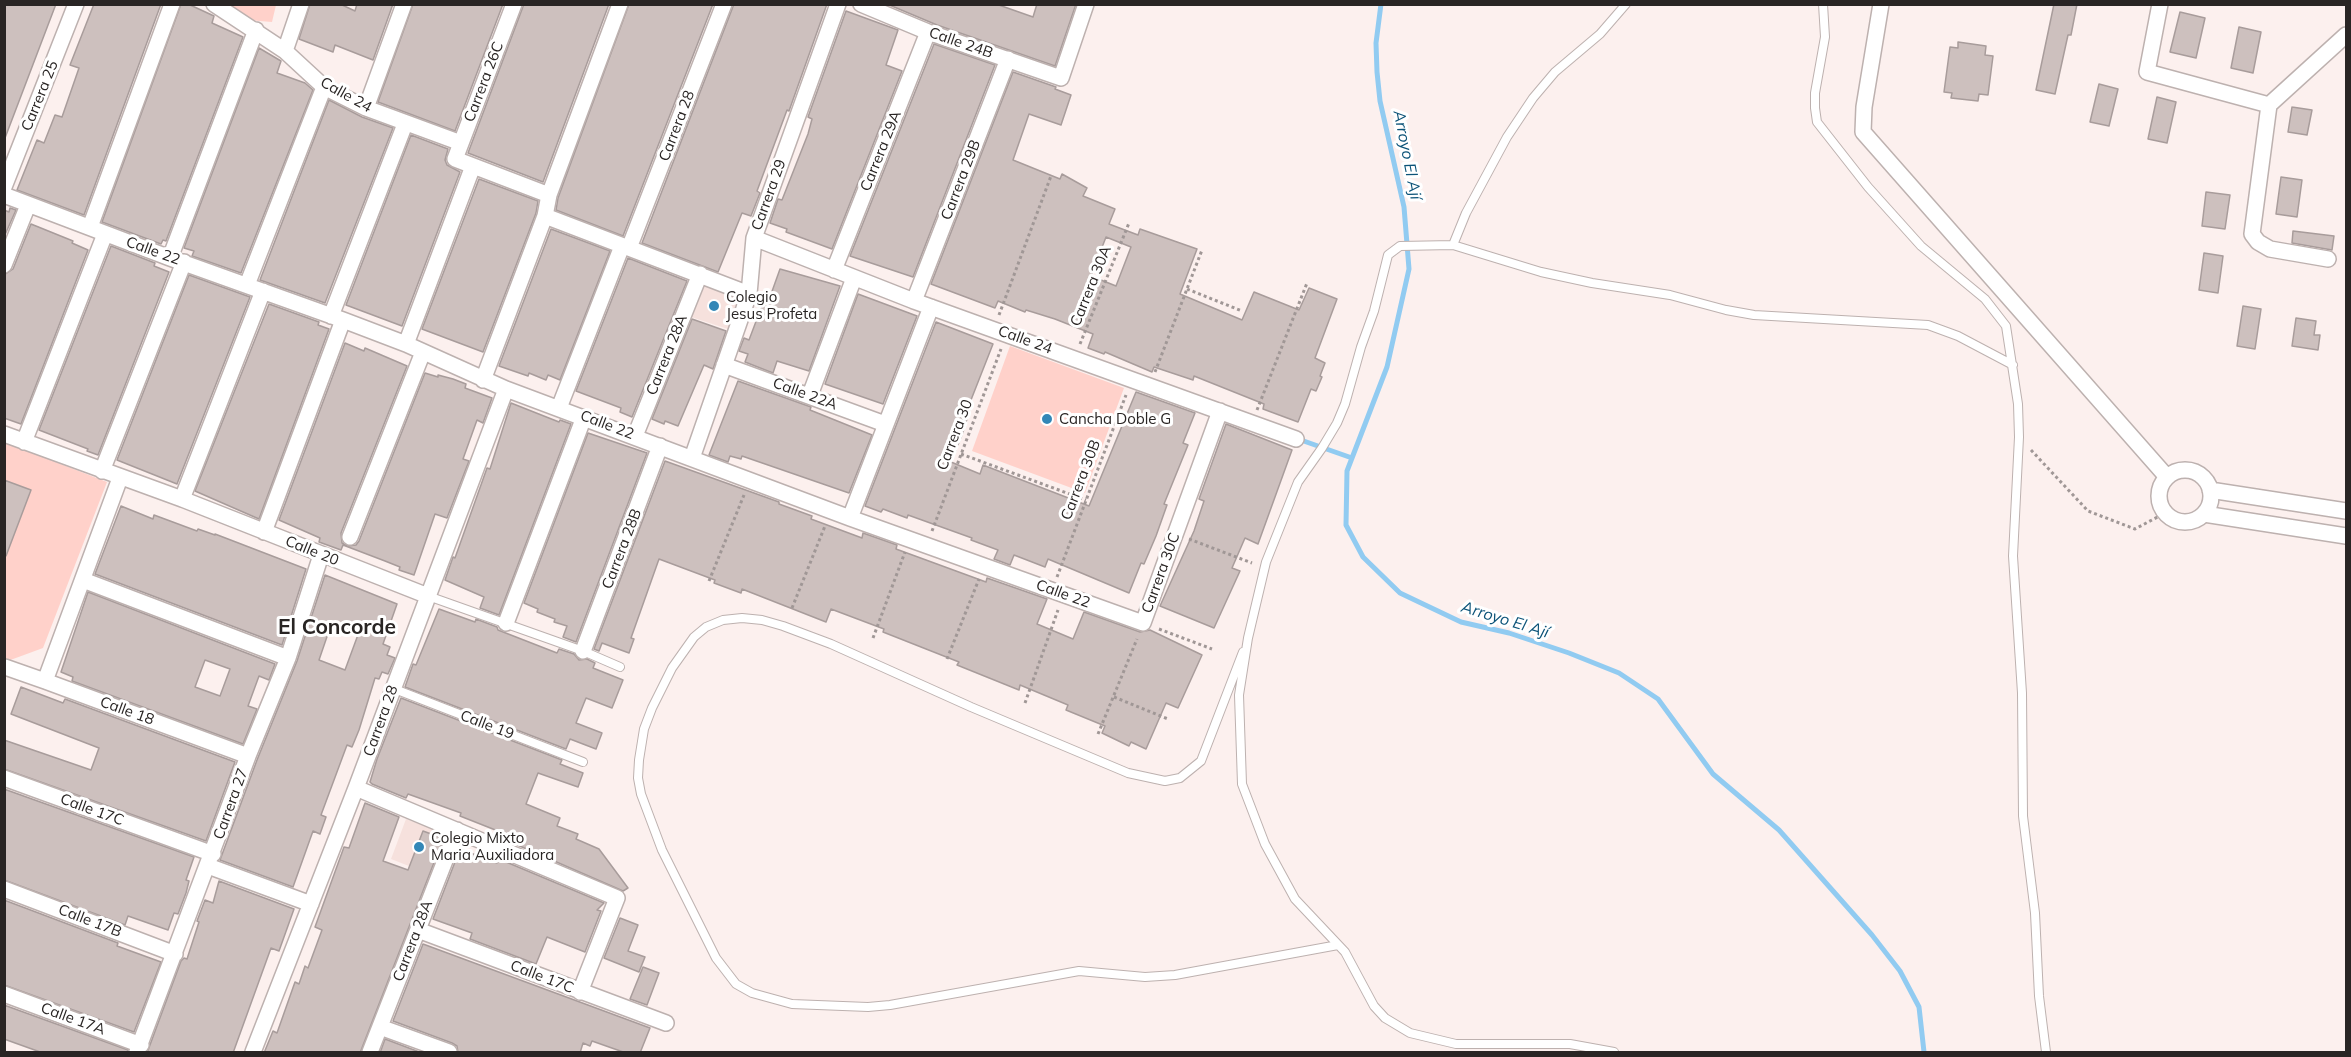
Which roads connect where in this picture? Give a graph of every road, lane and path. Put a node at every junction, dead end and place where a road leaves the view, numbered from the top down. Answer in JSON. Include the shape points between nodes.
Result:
{"nodes":[{"id":1,"x":76,"y":4,"type":"edge"},
{"id":2,"x":172,"y":4,"type":"edge"},
{"id":3,"x":214,"y":4,"type":"edge"},
{"id":4,"x":301,"y":4,"type":"edge"},
{"id":5,"x":404,"y":4,"type":"edge"},
{"id":6,"x":514,"y":4,"type":"edge"},
{"id":7,"x":620,"y":4,"type":"edge"},
{"id":8,"x":724,"y":4,"type":"edge"},
{"id":9,"x":838,"y":4,"type":"edge"},
{"id":10,"x":861,"y":4,"type":"edge"},
{"id":11,"x":1086,"y":4,"type":"edge"},
{"id":12,"x":1626,"y":4,"type":"edge"},
{"id":13,"x":1823,"y":4,"type":"edge"},
{"id":14,"x":1881,"y":4,"type":"edge"},
{"id":15,"x":2160,"y":4,"type":"edge"},
{"id":16,"x":256,"y":30,"type":"junction"},
{"id":17,"x":928,"y":32,"type":"junction"},
{"id":18,"x":2346,"y":35,"type":"edge"},
{"id":19,"x":285,"y":51,"type":"junction"},
{"id":20,"x":1008,"y":59,"type":"junction"},
{"id":21,"x":324,"y":87,"type":"junction"},
{"id":22,"x":2269,"y":105,"type":"junction"},
{"id":23,"x":366,"y":108,"type":"junction"},
{"id":24,"x":405,"y":124,"type":"junction"},
{"id":25,"x":461,"y":143,"type":"junction"},
{"id":26,"x":473,"y":166,"type":"junction"},
{"id":27,"x":1051,"y":176,"type":"dead end"},
{"id":28,"x":4,"y":187,"type":"edge"},
{"id":29,"x":4,"y":195,"type":"edge"},
{"id":30,"x":549,"y":195,"type":"junction"},
{"id":31,"x":28,"y":205,"type":"junction"},
{"id":32,"x":545,"y":216,"type":"junction"},
{"id":33,"x":1129,"y":223,"type":"dead end"},
{"id":34,"x":90,"y":227,"type":"junction"},
{"id":35,"x":105,"y":234,"type":"junction"},
{"id":36,"x":754,"y":238,"type":"junction"},
{"id":37,"x":1453,"y":245,"type":"junction"},
{"id":38,"x":626,"y":247,"type":"junction"},
{"id":39,"x":1202,"y":250,"type":"dead end"},
{"id":40,"x":2328,"y":259,"type":"dead end"},
{"id":41,"x":177,"y":260,"type":"junction"},
{"id":42,"x":4,"y":265,"type":"edge"},
{"id":43,"x":834,"y":270,"type":"junction"},
{"id":44,"x":699,"y":274,"type":"junction"},
{"id":45,"x":854,"y":278,"type":"junction"},
{"id":46,"x":1307,"y":283,"type":"dead end"},
{"id":47,"x":247,"y":285,"type":"junction"},
{"id":48,"x":1187,"y":289,"type":"junction"},
{"id":49,"x":264,"y":291,"type":"junction"},
{"id":50,"x":749,"y":294,"type":"junction"},
{"id":51,"x":914,"y":301,"type":"junction"},
{"id":52,"x":931,"y":307,"type":"junction"},
{"id":53,"x":1242,"y":311,"type":"dead end"},
{"id":54,"x":337,"y":318,"type":"junction"},
{"id":55,"x":1000,"y":331,"type":"junction"},
{"id":56,"x":406,"y":344,"type":"junction"},
{"id":57,"x":423,"y":352,"type":"junction"},
{"id":58,"x":1075,"y":358,"type":"junction"},
{"id":59,"x":724,"y":365,"type":"junction"},
{"id":60,"x":2013,"y":365,"type":"junction"},
{"id":61,"x":1132,"y":379,"type":"junction"},
{"id":62,"x":483,"y":380,"type":"junction"},
{"id":63,"x":1150,"y":385,"type":"junction"},
{"id":64,"x":506,"y":388,"type":"junction"},
{"id":65,"x":810,"y":395,"type":"junction"},
{"id":66,"x":559,"y":408,"type":"junction"},
{"id":67,"x":1220,"y":411,"type":"junction"},
{"id":68,"x":584,"y":417,"type":"junction"},
{"id":69,"x":1252,"y":422,"type":"junction"},
{"id":70,"x":885,"y":424,"type":"junction"},
{"id":71,"x":4,"y":434,"type":"edge"},
{"id":72,"x":635,"y":436,"type":"junction"},
{"id":73,"x":2019,"y":437,"type":"junction"},
{"id":74,"x":1296,"y":439,"type":"dead end"},
{"id":75,"x":24,"y":442,"type":"junction"},
{"id":76,"x":660,"y":446,"type":"junction"},
{"id":77,"x":962,"y":454,"type":"junction"},
{"id":78,"x":692,"y":458,"type":"junction"},
{"id":79,"x":102,"y":471,"type":"junction"},
{"id":80,"x":2167,"y":477,"type":"junction"},
{"id":81,"x":120,"y":478,"type":"junction"},
{"id":82,"x":751,"y":480,"type":"junction"},
{"id":83,"x":2210,"y":490,"type":"junction"},
{"id":84,"x":182,"y":499,"type":"junction"},
{"id":85,"x":1086,"y":500,"type":"junction"},
{"id":86,"x":831,"y":510,"type":"junction"},
{"id":87,"x":2346,"y":511,"type":"edge"},
{"id":88,"x":2164,"y":513,"type":"junction"},
{"id":89,"x":2204,"y":514,"type":"junction"},
{"id":90,"x":850,"y":518,"type":"junction"},
{"id":91,"x":264,"y":532,"type":"junction"},
{"id":92,"x":1176,"y":534,"type":"junction"},
{"id":93,"x":2346,"y":536,"type":"edge"},
{"id":94,"x":350,"y":537,"type":"dead end"},
{"id":95,"x":910,"y":540,"type":"junction"},
{"id":96,"x":927,"y":546,"type":"junction"},
{"id":97,"x":321,"y":555,"type":"junction"},
{"id":98,"x":1252,"y":563,"type":"dead end"},
{"id":99,"x":984,"y":566,"type":"junction"},
{"id":100,"x":82,"y":580,"type":"junction"},
{"id":101,"x":709,"y":580,"type":"dead end"},
{"id":102,"x":1058,"y":592,"type":"junction"},
{"id":103,"x":428,"y":596,"type":"junction"},
{"id":104,"x":792,"y":608,"type":"dead end"},
{"id":105,"x":506,"y":623,"type":"junction"},
{"id":106,"x":1143,"y":623,"type":"junction"},
{"id":107,"x":873,"y":638,"type":"dead end"},
{"id":108,"x":1248,"y":638,"type":"junction"},
{"id":109,"x":1212,"y":649,"type":"dead end"},
{"id":110,"x":583,"y":651,"type":"junction"},
{"id":111,"x":288,"y":658,"type":"junction"},
{"id":112,"x":947,"y":659,"type":"dead end"},
{"id":113,"x":620,"y":667,"type":"dead end"},
{"id":114,"x":5,"y":668,"type":"edge"},
{"id":115,"x":45,"y":681,"type":"junction"},
{"id":116,"x":392,"y":688,"type":"junction"},
{"id":117,"x":1113,"y":697,"type":"junction"},
{"id":118,"x":1025,"y":703,"type":"dead end"},
{"id":119,"x":1168,"y":719,"type":"dead end"},
{"id":120,"x":1098,"y":734,"type":"dead end"},
{"id":121,"x":248,"y":756,"type":"junction"},
{"id":122,"x":583,"y":762,"type":"dead end"},
{"id":123,"x":4,"y":778,"type":"edge"},
{"id":124,"x":356,"y":788,"type":"junction"},
{"id":125,"x":457,"y":830,"type":"junction"},
{"id":126,"x":210,"y":860,"type":"junction"},
{"id":127,"x":4,"y":889,"type":"edge"},
{"id":128,"x":311,"y":904,"type":"junction"},
{"id":129,"x":418,"y":930,"type":"junction"},
{"id":130,"x":1338,"y":945,"type":"junction"},
{"id":131,"x":175,"y":954,"type":"junction"},
{"id":132,"x":580,"y":992,"type":"junction"},
{"id":133,"x":4,"y":994,"type":"edge"},
{"id":134,"x":666,"y":1023,"type":"dead end"},
{"id":135,"x":380,"y":1027,"type":"junction"},
{"id":136,"x":139,"y":1049,"type":"edge"},
{"id":137,"x":253,"y":1053,"type":"edge"},
{"id":138,"x":370,"y":1053,"type":"edge"},
{"id":139,"x":449,"y":1053,"type":"edge"},
{"id":140,"x":1614,"y":1053,"type":"edge"},
{"id":141,"x":2046,"y":1053,"type":"edge"}],
"edges":[{"from":1,"to":28,"type":"street","name":"Carrera 25"},
{"from":2,"to":34,"type":"street"},
{"from":3,"to":16,"type":"street","name":"Calle 24"},
{"from":4,"to":19,"type":"street"},
{"from":5,"to":23,"type":"street"},
{"from":6,"to":25,"type":"street","name":"Carrera 26C"},
{"from":7,"to":30,"type":"street"},
{"from":8,"to":38,"type":"street","name":"Carrera 28"},
{"from":9,"to":36,"type":"street","name":"Carrera 29"},
{"from":10,"to":17,"type":"street","name":"Calle 24B"},
{"from":11,"to":20,"type":"street","name":"Calle 24B","via":[[1061,78]]},
{"from":12,"to":37,"type":"lane","via":[[1533,98],[1507,137]]},
{"from":13,"to":60,"type":"lane","via":[[1825,37],[1815,93],[1817,122],[1921,246],[1997,312],[2006,326]]},
{"from":14,"to":80,"type":"street","via":[[1863,132]]},
{"from":15,"to":22,"type":"street","via":[[2146,72]]},
{"from":16,"to":19,"type":"street","name":"Calle 24"},
{"from":16,"to":41,"type":"street"},
{"from":17,"to":20,"type":"street","name":"Calle 24B"},
{"from":17,"to":43,"type":"street","name":"Carrera 29A"},
{"from":18,"to":22,"type":"street"},
{"from":19,"to":21,"type":"street","name":"Calle 24"},
{"from":20,"to":51,"type":"street","name":"Carrera 29B"},
{"from":21,"to":23,"type":"street","name":"Calle 24"},
{"from":21,"to":47,"type":"street"},
{"from":22,"to":40,"type":"street","via":[[2252,234],[2270,249]]},
{"from":23,"to":24,"type":"street","name":"Calle 24"},
{"from":24,"to":25,"type":"street","name":"Calle 24"},
{"from":24,"to":54,"type":"street"},
{"from":25,"to":26,"type":"street","name":"Carrera 26C","via":[[455,159]]},
{"from":26,"to":30,"type":"street"},
{"from":26,"to":56,"type":"street"},
{"from":27,"to":55,"type":"path","name":"Carrera 30"},
{"from":29,"to":31,"type":"street","name":"Calle 22"},
{"from":30,"to":32,"type":"street"},
{"from":31,"to":34,"type":"street","name":"Calle 22"},
{"from":31,"to":42,"type":"street"},
{"from":32,"to":38,"type":"street"},
{"from":32,"to":62,"type":"street"},
{"from":33,"to":58,"type":"path","name":"Carrera 30A"},
{"from":34,"to":35,"type":"street","name":"Calle 22"},
{"from":35,"to":41,"type":"street","name":"Calle 22"},
{"from":35,"to":75,"type":"street"},
{"from":36,"to":43,"type":"street","name":"Calle 24"},
{"from":36,"to":50,"type":"street","name":"Carrera 29"},
{"from":37,"to":60,"type":"lane","via":[[1541,272],[1754,315],[1928,325]]},
{"from":37,"to":108,"type":"lane","via":[[1400,246],[1388,255],[1374,311],[1336,423],[1298,482],[1274,539]]},
{"from":38,"to":44,"type":"street"},
{"from":38,"to":66,"type":"street","name":"Carrera 28"},
{"from":39,"to":48,"type":"path"},
{"from":41,"to":47,"type":"street","name":"Calle 22"},
{"from":41,"to":79,"type":"street"},
{"from":43,"to":45,"type":"street","name":"Calle 24"},
{"from":44,"to":50,"type":"street"},
{"from":44,"to":72,"type":"street","name":"Carrera 28A"},
{"from":45,"to":51,"type":"street","name":"Calle 24"},
{"from":45,"to":65,"type":"street"},
{"from":46,"to":69,"type":"path"},
{"from":47,"to":49,"type":"street","name":"Calle 22"},
{"from":48,"to":53,"type":"path"},
{"from":48,"to":63,"type":"path"},
{"from":49,"to":54,"type":"street","name":"Calle 22"},
{"from":49,"to":84,"type":"street"},
{"from":50,"to":59,"type":"street","name":"Carrera 29"},
{"from":51,"to":52,"type":"street","name":"Calle 24"},
{"from":52,"to":55,"type":"street","name":"Calle 24"},
{"from":52,"to":70,"type":"street"},
{"from":54,"to":56,"type":"street","name":"Calle 22"},
{"from":54,"to":91,"type":"street"},
{"from":55,"to":58,"type":"street","name":"Calle 24"},
{"from":55,"to":77,"type":"path","name":"Carrera 30"},
{"from":56,"to":57,"type":"street","name":"Calle 22"},
{"from":57,"to":62,"type":"street","name":"Calle 22"},
{"from":57,"to":94,"type":"street"},
{"from":58,"to":61,"type":"street","name":"Calle 24"},
{"from":59,"to":65,"type":"street","name":"Calle 22A"},
{"from":59,"to":78,"type":"street","name":"Carrera 29"},
{"from":60,"to":73,"type":"lane"},
{"from":61,"to":63,"type":"street","name":"Calle 24"},
{"from":61,"to":85,"type":"path","name":"Carrera 30B"},
{"from":62,"to":64,"type":"street","name":"Calle 22"},
{"from":63,"to":67,"type":"street","name":"Calle 24"},
{"from":64,"to":66,"type":"street","name":"Calle 22"},
{"from":64,"to":103,"type":"street","name":"Carrera 28"},
{"from":65,"to":70,"type":"street","name":"Calle 22A"},
{"from":66,"to":68,"type":"street","name":"Calle 22"},
{"from":67,"to":69,"type":"street","name":"Calle 24"},
{"from":67,"to":92,"type":"street","name":"Carrera 30C"},
{"from":68,"to":72,"type":"street","name":"Calle 22"},
{"from":68,"to":105,"type":"street"},
{"from":69,"to":74,"type":"street","name":"Calle 24"},
{"from":70,"to":90,"type":"street"},
{"from":71,"to":75,"type":"street","name":"Calle 20"},
{"from":72,"to":76,"type":"street","name":"Calle 22"},
{"from":73,"to":88,"type":"path","via":[[2088,511],[2134,529]]},
{"from":73,"to":141,"type":"lane","via":[[2013,556],[2022,693],[2023,816]]},
{"from":75,"to":79,"type":"street","name":"Calle 20"},
{"from":76,"to":78,"type":"street","name":"Calle 22"},
{"from":76,"to":110,"type":"street","name":"Carrera 28B"},
{"from":77,"to":85,"type":"path"},
{"from":77,"to":96,"type":"path","name":"Carrera 30"},
{"from":78,"to":82,"type":"street","name":"Calle 22"},
{"from":79,"to":81,"type":"street","name":"Calle 20"},
{"from":80,"to":83,"type":"street","via":[[2179,471],[2192,471],[2204,478]]},
{"from":80,"to":88,"type":"street","via":[[2160,488],[2159,501]]},
{"from":81,"to":84,"type":"street","name":"Calle 20"},
{"from":81,"to":100,"type":"street"},
{"from":82,"to":86,"type":"street","name":"Calle 22"},
{"from":82,"to":101,"type":"path"},
{"from":83,"to":87,"type":"street"},
{"from":83,"to":89,"type":"street","via":[[2211,503]]},
{"from":84,"to":91,"type":"street","name":"Calle 20"},
{"from":85,"to":102,"type":"path","name":"Carrera 30B"},
{"from":86,"to":90,"type":"street","name":"Calle 22"},
{"from":86,"to":104,"type":"path"},
{"from":88,"to":89,"type":"street","via":[[2177,522],[2192,522]]},
{"from":89,"to":93,"type":"street"},
{"from":90,"to":95,"type":"street","name":"Calle 22"},
{"from":91,"to":97,"type":"street","name":"Calle 20"},
{"from":92,"to":98,"type":"path"},
{"from":92,"to":106,"type":"street","name":"Carrera 30C"},
{"from":95,"to":96,"type":"street","name":"Calle 22"},
{"from":95,"to":107,"type":"path"},
{"from":96,"to":99,"type":"street","name":"Calle 22"},
{"from":97,"to":103,"type":"street","name":"Calle 20"},
{"from":97,"to":111,"type":"street","name":"Carrera 27"},
{"from":99,"to":102,"type":"street","name":"Calle 22"},
{"from":99,"to":112,"type":"path"},
{"from":100,"to":111,"type":"street"},
{"from":100,"to":115,"type":"street"},
{"from":102,"to":106,"type":"street","name":"Calle 22"},
{"from":102,"to":118,"type":"path","name":"Carrera 30B"},
{"from":103,"to":105,"type":"lane","name":"Calle 20"},
{"from":103,"to":116,"type":"street","name":"Carrera 28"},
{"from":105,"to":110,"type":"lane","name":"Calle 20"},
{"from":106,"to":109,"type":"path"},
{"from":106,"to":117,"type":"path","name":"Carrera 30C"},
{"from":108,"to":130,"type":"lane","via":[[1239,695],[1242,783],[1265,844],[1295,899]]},
{"from":108,"to":130,"type":"lane","via":[[1201,761],[1180,778],[1165,781],[1128,773],[783,626],[742,618],[723,620],[694,637],[672,668],[652,708],[639,760],[641,794],[662,850],[716,958],[736,984],[752,993],[792,1004],[890,1005],[1073,972],[1175,975]]},
{"from":110,"to":113,"type":"lane","name":"Calle 20"},
{"from":111,"to":121,"type":"street","name":"Carrera 27"},
{"from":114,"to":115,"type":"street","name":"Calle 18"},
{"from":115,"to":121,"type":"street","name":"Calle 18"},
{"from":116,"to":122,"type":"lane","name":"Calle 19"},
{"from":116,"to":124,"type":"street","name":"Carrera 28"},
{"from":117,"to":119,"type":"path"},
{"from":117,"to":120,"type":"path","name":"Carrera 30C"},
{"from":121,"to":126,"type":"street","name":"Carrera 27"},
{"from":123,"to":126,"type":"street","name":"Calle 17C"},
{"from":124,"to":125,"type":"street"},
{"from":124,"to":128,"type":"street","name":"Carrera 28"},
{"from":125,"to":129,"type":"street","name":"Carrera 28A"},
{"from":125,"to":132,"type":"street","via":[[617,898]]},
{"from":126,"to":128,"type":"street","name":"Calle 17C"},
{"from":126,"to":131,"type":"street","name":"Carrera 27"},
{"from":127,"to":131,"type":"street","name":"Calle 17B"},
{"from":128,"to":137,"type":"street","name":"Carrera 28"},
{"from":129,"to":132,"type":"street","name":"Calle 17C"},
{"from":129,"to":135,"type":"street","name":"Carrera 28A"},
{"from":130,"to":140,"type":"lane","via":[[1374,1006],[1410,1033],[1456,1044],[1570,1044]]},
{"from":131,"to":136,"type":"street","name":"Carrera 27"},
{"from":132,"to":134,"type":"street","name":"Calle 17C"},
{"from":133,"to":136,"type":"street","name":"Calle 17A"},
{"from":135,"to":138,"type":"street","name":"Carrera 28A"},
{"from":135,"to":139,"type":"street"}]}
